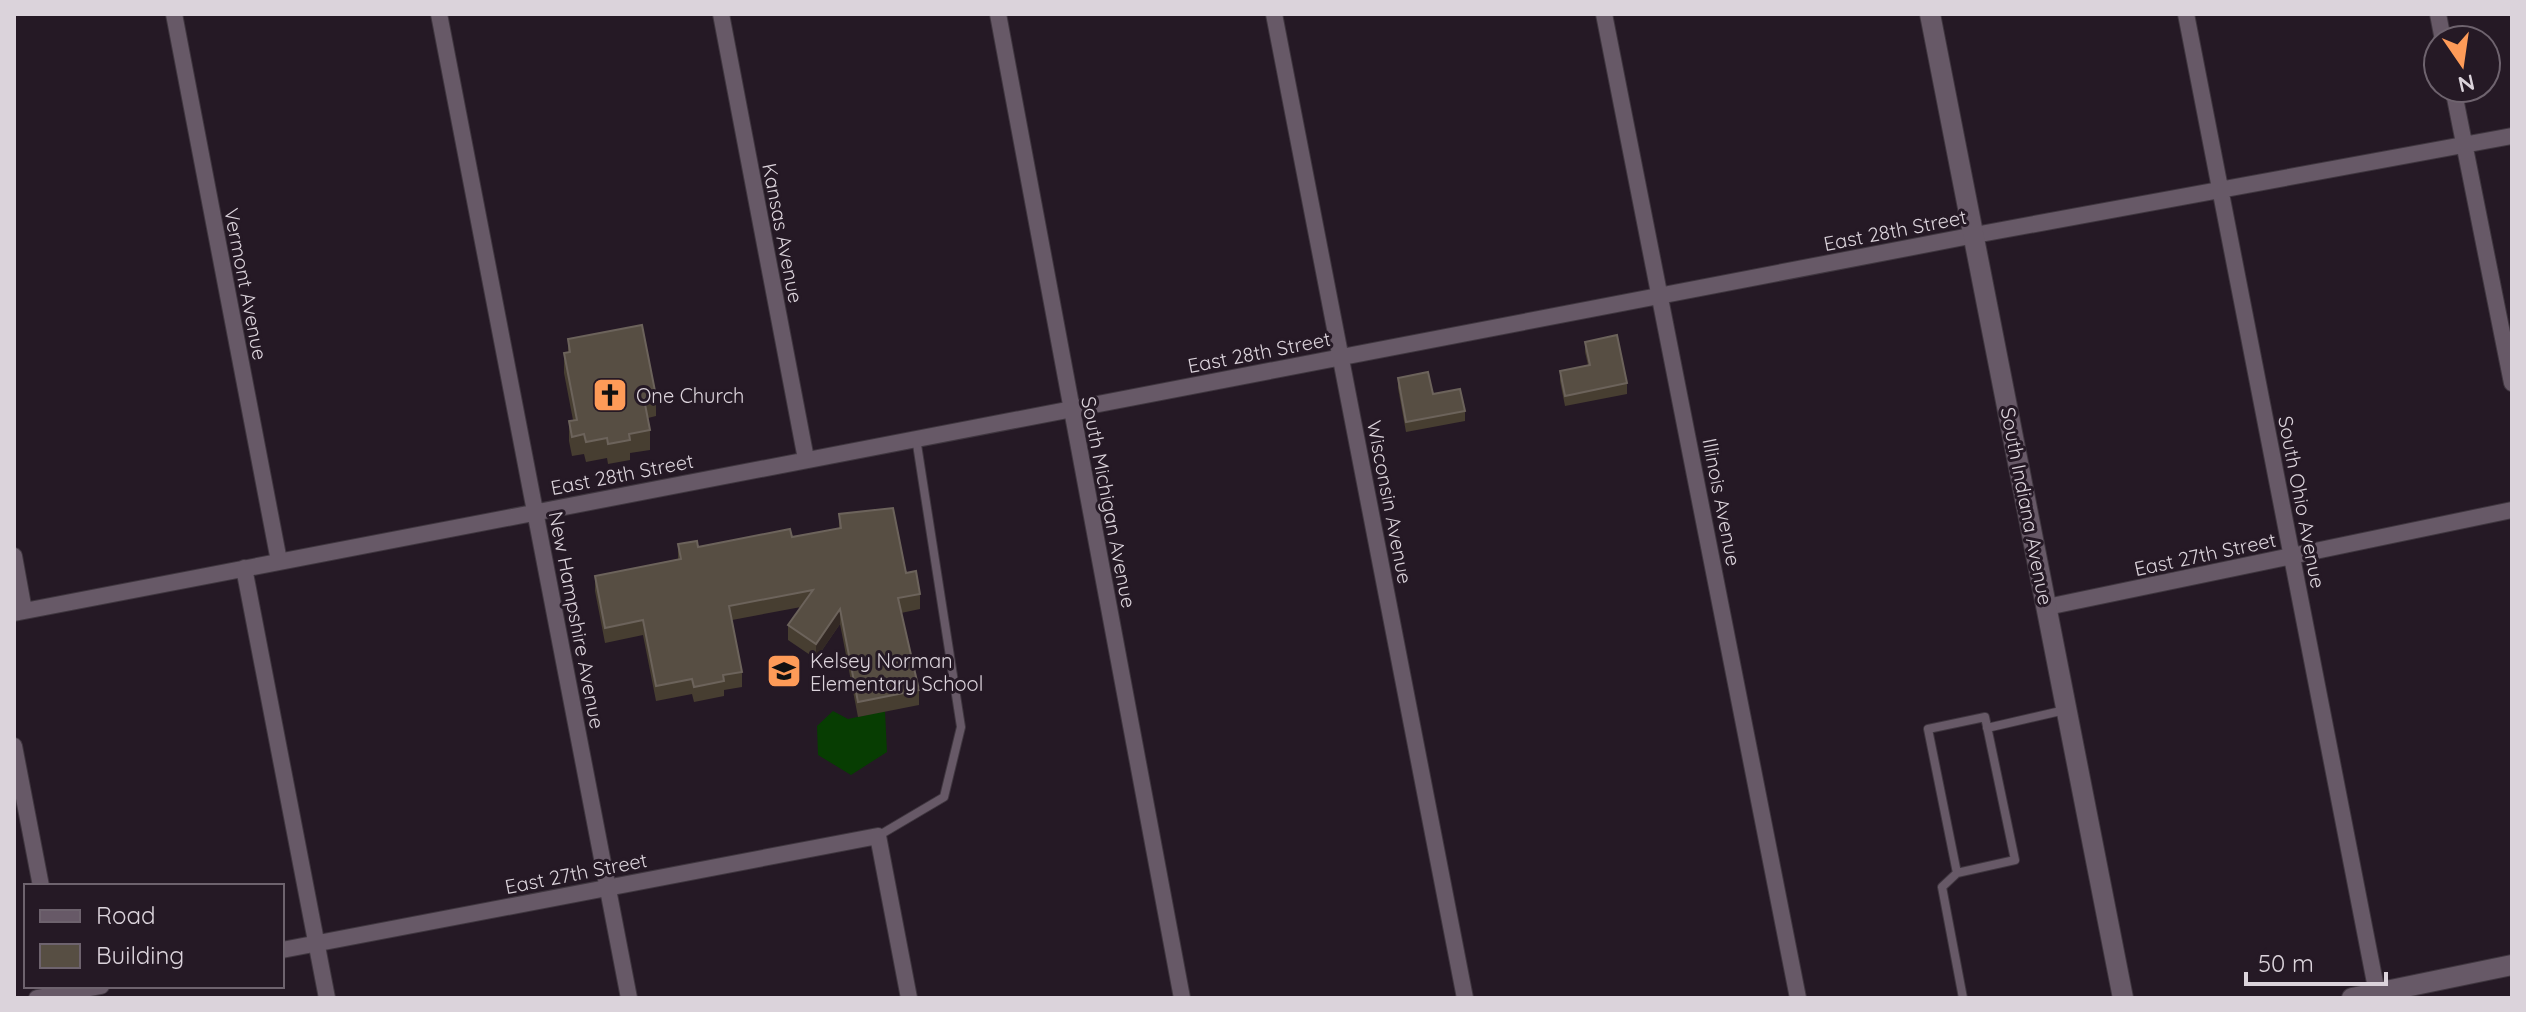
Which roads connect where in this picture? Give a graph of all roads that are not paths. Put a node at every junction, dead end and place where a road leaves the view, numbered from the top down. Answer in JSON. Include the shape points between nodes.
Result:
{"nodes":[{"id":1,"x":174,"y":14,"type":"edge"},
{"id":2,"x":439,"y":14,"type":"edge"},
{"id":3,"x":721,"y":14,"type":"edge"},
{"id":4,"x":998,"y":14,"type":"edge"},
{"id":5,"x":1274,"y":14,"type":"edge"},
{"id":6,"x":1604,"y":14,"type":"edge"},
{"id":7,"x":1930,"y":14,"type":"edge"},
{"id":8,"x":2186,"y":14,"type":"edge"},
{"id":9,"x":2456,"y":104,"type":"edge"},
{"id":10,"x":2512,"y":136,"type":"edge"},
{"id":11,"x":2464,"y":145,"type":"junction"},
{"id":12,"x":2222,"y":189,"type":"junction"},
{"id":13,"x":1975,"y":235,"type":"junction"},
{"id":14,"x":1662,"y":295,"type":"junction"},
{"id":15,"x":1341,"y":356,"type":"junction"},
{"id":16,"x":2512,"y":383,"type":"edge"},
{"id":17,"x":1071,"y":407,"type":"junction"},
{"id":18,"x":916,"y":437,"type":"junction"},
{"id":19,"x":806,"y":459,"type":"junction"},
{"id":20,"x":2512,"y":510,"type":"edge"},
{"id":21,"x":536,"y":511,"type":"junction"},
{"id":22,"x":14,"y":556,"type":"edge"},
{"id":23,"x":2293,"y":556,"type":"junction"},
{"id":24,"x":279,"y":561,"type":"junction"},
{"id":25,"x":244,"y":568,"type":"junction"},
{"id":26,"x":2047,"y":607,"type":"junction"},
{"id":27,"x":19,"y":612,"type":"edge"},
{"id":28,"x":2067,"y":710,"type":"junction"},
{"id":29,"x":1987,"y":728,"type":"junction"},
{"id":30,"x":14,"y":746,"type":"edge"},
{"id":31,"x":878,"y":836,"type":"junction"},
{"id":32,"x":1957,"y":873,"type":"junction"},
{"id":33,"x":41,"y":884,"type":"edge"},
{"id":34,"x":607,"y":887,"type":"junction"},
{"id":35,"x":316,"y":944,"type":"junction"},
{"id":36,"x":284,"y":950,"type":"edge"},
{"id":37,"x":2512,"y":965,"type":"edge"},
{"id":38,"x":62,"y":990,"type":"edge"},
{"id":39,"x":2378,"y":995,"type":"edge"},
{"id":40,"x":37,"y":998,"type":"edge"},
{"id":41,"x":327,"y":998,"type":"edge"},
{"id":42,"x":629,"y":998,"type":"edge"},
{"id":43,"x":909,"y":998,"type":"edge"},
{"id":44,"x":1182,"y":998,"type":"edge"},
{"id":45,"x":1465,"y":998,"type":"edge"},
{"id":46,"x":1798,"y":998,"type":"edge"},
{"id":47,"x":1963,"y":998,"type":"edge"},
{"id":48,"x":2123,"y":998,"type":"edge"},
{"id":49,"x":2352,"y":998,"type":"edge"}],
"edges":[{"from":1,"to":24,"type":"street","name":"Vermont Avenue"},
{"from":2,"to":21,"type":"street","name":"New Hampshire Avenue"},
{"from":3,"to":19,"type":"street","name":"Kansas Avenue"},
{"from":4,"to":17,"type":"street","name":"South Michigan Avenue"},
{"from":5,"to":15,"type":"street","name":"Wisconsin Avenue"},
{"from":6,"to":14,"type":"street","name":"Illinois Avenue"},
{"from":7,"to":13,"type":"street","name":"South Indiana Avenue"},
{"from":8,"to":12,"type":"street","name":"South Ohio Avenue"},
{"from":9,"to":11,"type":"street"},
{"from":10,"to":11,"type":"street","name":"East 28th Street"},
{"from":11,"to":12,"type":"street","name":"East 28th Street"},
{"from":11,"to":16,"type":"street"},
{"from":12,"to":13,"type":"street","name":"East 28th Street"},
{"from":12,"to":23,"type":"street","name":"South Ohio Avenue"},
{"from":13,"to":14,"type":"street","name":"East 28th Street"},
{"from":13,"to":26,"type":"street","name":"South Indiana Avenue"},
{"from":14,"to":15,"type":"street","name":"East 28th Street"},
{"from":14,"to":46,"type":"street","name":"Illinois Avenue"},
{"from":15,"to":17,"type":"street","name":"East 28th Street"},
{"from":15,"to":45,"type":"street","name":"Wisconsin Avenue"},
{"from":17,"to":18,"type":"street","name":"East 28th Street"},
{"from":17,"to":44,"type":"street","name":"South Michigan Avenue"},
{"from":18,"to":19,"type":"street","name":"East 28th Street"},
{"from":18,"to":31,"type":"lane","via":[[961,727],[944,797]]},
{"from":19,"to":21,"type":"street","name":"East 28th Street"},
{"from":20,"to":23,"type":"street","name":"East 27th Street"},
{"from":21,"to":24,"type":"street","name":"East 28th Street"},
{"from":21,"to":34,"type":"street","name":"New Hampshire Avenue"},
{"from":22,"to":27,"type":"street"},
{"from":23,"to":26,"type":"street","name":"East 27th Street"},
{"from":23,"to":39,"type":"street","name":"South Ohio Avenue"},
{"from":24,"to":25,"type":"street","name":"East 28th Street"},
{"from":25,"to":27,"type":"street","name":"East 28th Street"},
{"from":25,"to":35,"type":"street"},
{"from":26,"to":28,"type":"street","name":"South Indiana Avenue"},
{"from":28,"to":29,"type":"lane"},
{"from":28,"to":48,"type":"street","name":"South Indiana Avenue"},
{"from":29,"to":32,"type":"lane","via":[[2015,860]]},
{"from":29,"to":32,"type":"lane","via":[[1985,717],[1928,729]]},
{"from":30,"to":33,"type":"street"},
{"from":31,"to":34,"type":"street","name":"East 27th Street"},
{"from":31,"to":43,"type":"street"},
{"from":32,"to":47,"type":"lane","via":[[1942,887]]},
{"from":34,"to":35,"type":"street","name":"East 27th Street"},
{"from":34,"to":42,"type":"street","name":"New Hampshire Avenue"},
{"from":35,"to":36,"type":"street","name":"East 27th Street"},
{"from":35,"to":41,"type":"street"},
{"from":37,"to":39,"type":"street"},
{"from":38,"to":40,"type":"street"},
{"from":39,"to":49,"type":"street"}]}
